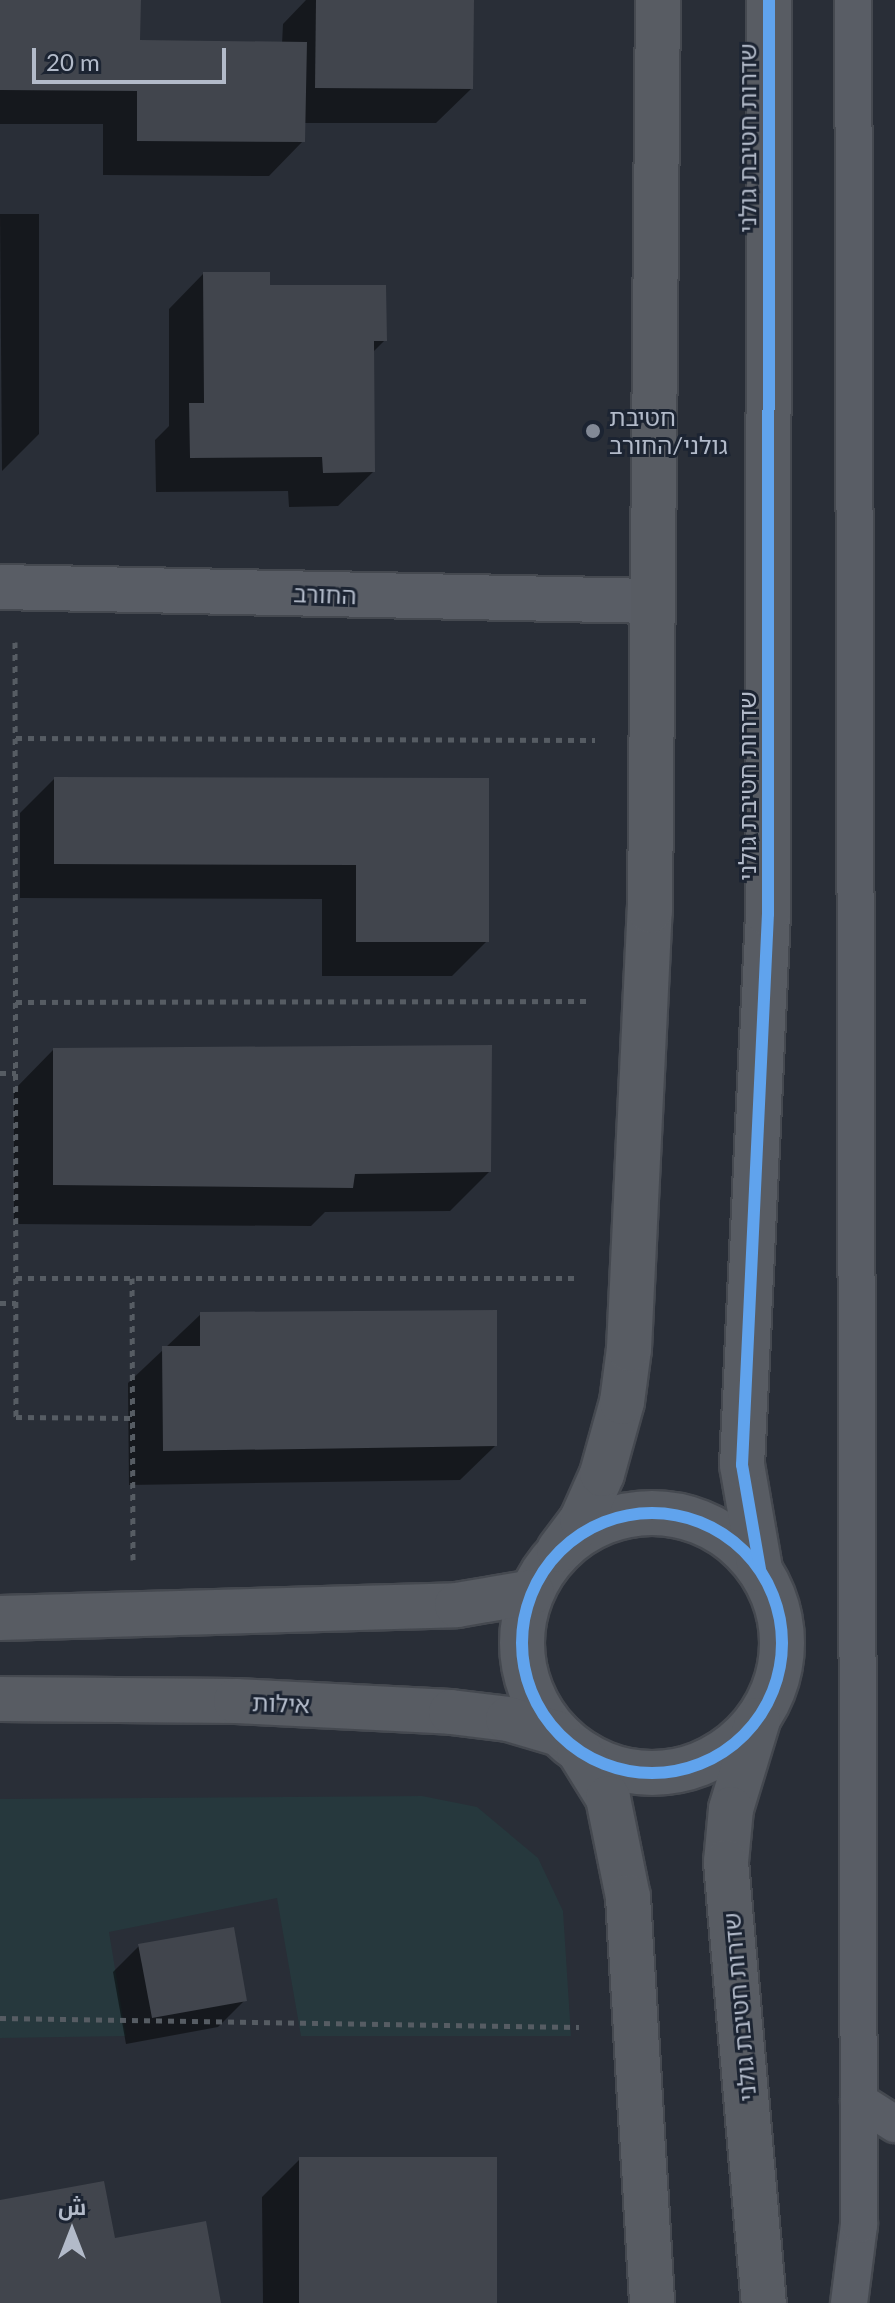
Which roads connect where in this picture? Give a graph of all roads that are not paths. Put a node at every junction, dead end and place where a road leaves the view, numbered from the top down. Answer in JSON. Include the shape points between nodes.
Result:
{"nodes":[{"id":1,"x":658,"y":0,"type":"edge"},
{"id":2,"x":769,"y":0,"type":"edge"},
{"id":3,"x":853,"y":0,"type":"edge"},
{"id":4,"x":8,"y":587,"type":"edge"},
{"id":5,"x":651,"y":601,"type":"junction"},
{"id":6,"x":559,"y":1550,"type":"junction"},
{"id":7,"x":760,"y":1569,"type":"junction"},
{"id":8,"x":532,"y":1592,"type":"junction"},
{"id":9,"x":0,"y":1618,"type":"edge"},
{"id":10,"x":0,"y":1699,"type":"edge"},
{"id":11,"x":760,"y":1715,"type":"junction"},
{"id":12,"x":569,"y":1742,"type":"junction"},
{"id":13,"x":859,"y":2101,"type":"junction"},
{"id":14,"x":895,"y":2124,"type":"edge"},
{"id":15,"x":652,"y":2303,"type":"edge"},
{"id":16,"x":764,"y":2303,"type":"edge"},
{"id":17,"x":849,"y":2303,"type":"edge"}],
"edges":[{"from":1,"to":5,"type":"street"},
{"from":2,"to":7,"type":"street","name":"שדרות חטיבת גולני","via":[[768,914],[742,1465]]},
{"from":3,"to":13,"type":"lane"},
{"from":4,"to":5,"type":"street","name":"החורב"},
{"from":5,"to":6,"type":"street","via":[[647,1001],[633,1278],[617,1427],[593,1497]]},
{"from":6,"to":7,"type":"street","via":[[601,1523],[651,1512],[690,1519],[725,1535]]},
{"from":6,"to":8,"type":"street"},
{"from":7,"to":11,"type":"street","via":[[780,1616],[783,1643],[772,1693]]},
{"from":8,"to":9,"type":"street","via":[[457,1605]]},
{"from":8,"to":12,"type":"street","via":[[521,1643],[524,1669],[543,1715]]},
{"from":10,"to":12,"type":"street","name":"אילות","via":[[236,1701],[437,1711],[492,1716]]},
{"from":11,"to":12,"type":"street","via":[[725,1751],[678,1770],[625,1770]]},
{"from":11,"to":16,"type":"street","name":"שדרות חטיבת גולני","via":[[731,1809],[726,1862]]},
{"from":12,"to":15,"type":"street","via":[[608,1798],[620,1843]]},
{"from":13,"to":14,"type":"lane"},
{"from":13,"to":17,"type":"lane","via":[[859,2225]]}]}
